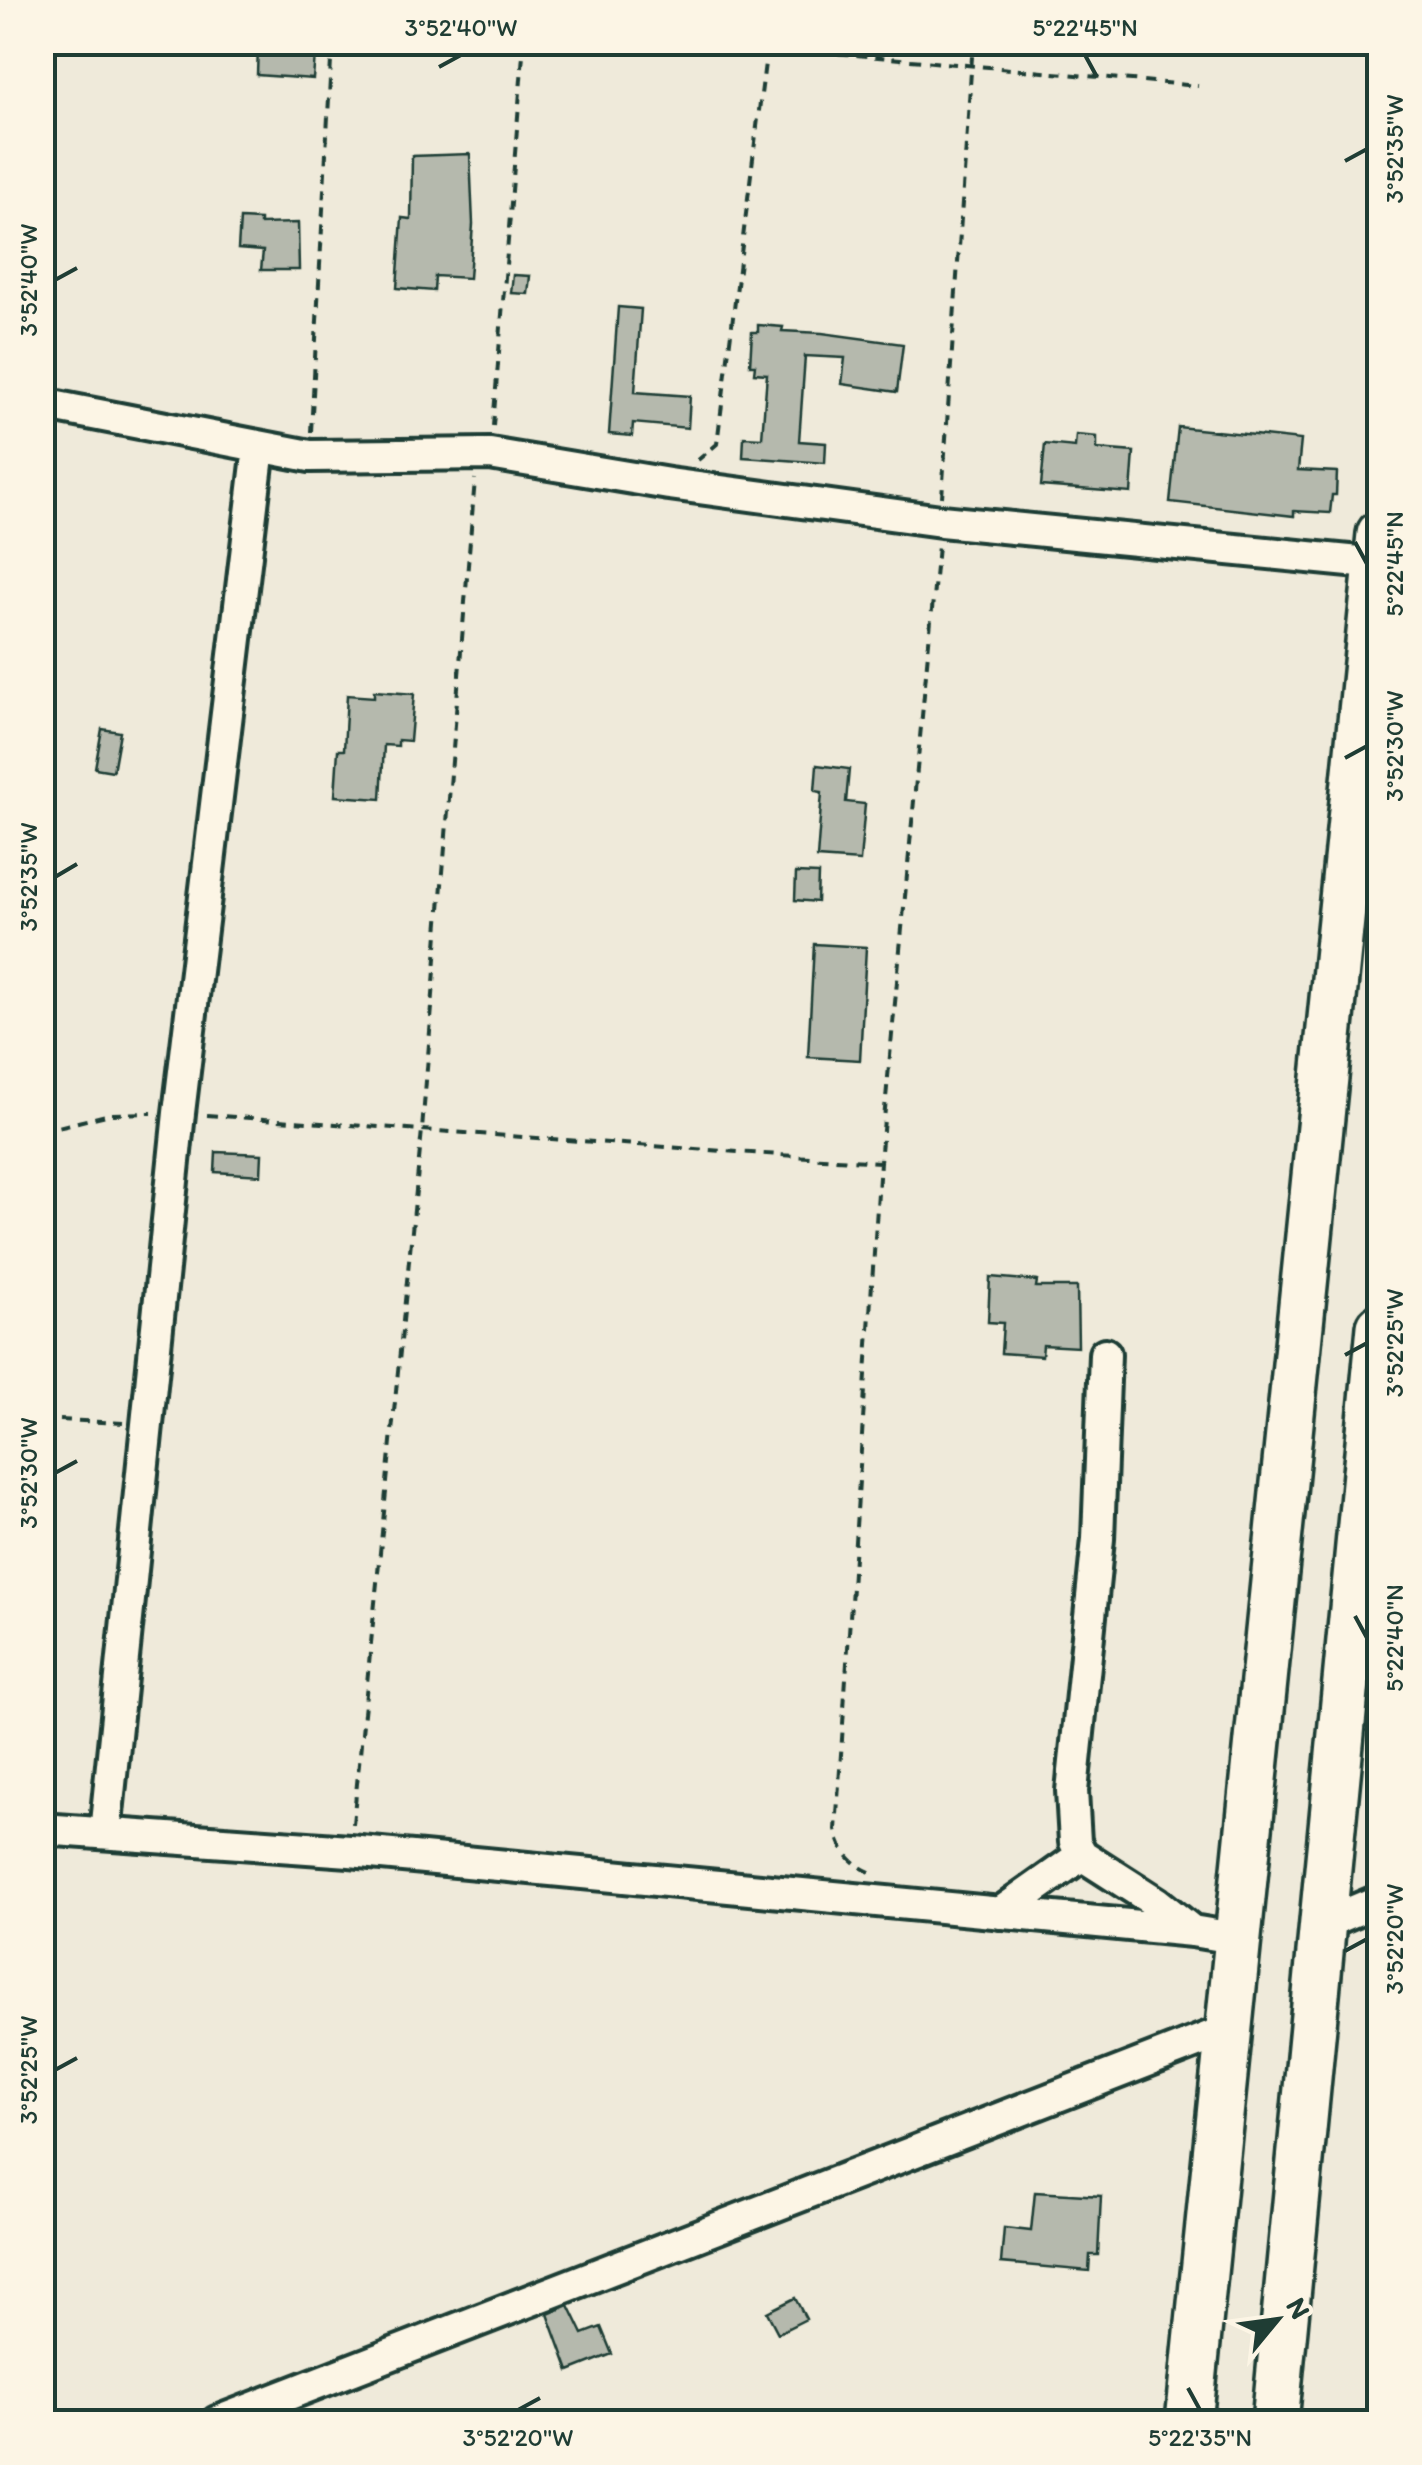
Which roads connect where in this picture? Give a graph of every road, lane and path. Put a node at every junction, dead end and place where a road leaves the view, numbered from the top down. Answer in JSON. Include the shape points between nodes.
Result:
{"nodes":[{"id":1,"x":332,"y":42,"type":"edge"},
{"id":2,"x":524,"y":42,"type":"edge"},
{"id":3,"x":713,"y":42,"type":"edge"},
{"id":4,"x":973,"y":42,"type":"edge"},
{"id":5,"x":766,"y":47,"type":"junction"},
{"id":6,"x":971,"y":66,"type":"junction"},
{"id":7,"x":1198,"y":86,"type":"dead end"},
{"id":8,"x":42,"y":404,"type":"edge"},
{"id":9,"x":259,"y":447,"type":"junction"},
{"id":10,"x":490,"y":454,"type":"junction"},
{"id":11,"x":310,"y":456,"type":"junction"},
{"id":12,"x":669,"y":484,"type":"junction"},
{"id":13,"x":940,"y":520,"type":"junction"},
{"id":14,"x":1379,"y":554,"type":"edge"},
{"id":15,"x":179,"y":1113,"type":"junction"},
{"id":16,"x":42,"y":1130,"type":"edge"},
{"id":17,"x":422,"y":1130,"type":"junction"},
{"id":18,"x":880,"y":1162,"type":"junction"},
{"id":19,"x":1380,"y":1327,"type":"edge"},
{"id":20,"x":1104,"y":1354,"type":"dead end"},
{"id":21,"x":42,"y":1420,"type":"edge"},
{"id":22,"x":147,"y":1424,"type":"junction"},
{"id":23,"x":42,"y":1829,"type":"edge"},
{"id":24,"x":106,"y":1833,"type":"junction"},
{"id":25,"x":350,"y":1851,"type":"junction"},
{"id":26,"x":1082,"y":1855,"type":"junction"},
{"id":27,"x":872,"y":1874,"type":"dead end"},
{"id":28,"x":1380,"y":1900,"type":"edge"},
{"id":29,"x":1000,"y":1913,"type":"junction"},
{"id":30,"x":1323,"y":1924,"type":"junction"},
{"id":31,"x":1192,"y":1931,"type":"junction"},
{"id":32,"x":1240,"y":1939,"type":"junction"},
{"id":33,"x":1230,"y":2029,"type":"junction"},
{"id":34,"x":231,"y":2420,"type":"edge"},
{"id":35,"x":1189,"y":2422,"type":"edge"},
{"id":36,"x":1276,"y":2422,"type":"edge"}],
"edges":[{"from":1,"to":11,"type":"path"},
{"from":2,"to":10,"type":"path"},
{"from":3,"to":5,"type":"path"},
{"from":4,"to":6,"type":"path"},
{"from":5,"to":6,"type":"path"},
{"from":5,"to":12,"type":"path","via":[[717,444]]},
{"from":6,"to":7,"type":"path"},
{"from":6,"to":13,"type":"path"},
{"from":8,"to":9,"type":"street"},
{"from":9,"to":11,"type":"street"},
{"from":9,"to":15,"type":"street"},
{"from":10,"to":11,"type":"street"},
{"from":10,"to":12,"type":"street"},
{"from":10,"to":17,"type":"path","via":[[476,466]]},
{"from":12,"to":13,"type":"street"},
{"from":13,"to":14,"type":"street"},
{"from":13,"to":18,"type":"path"},
{"from":14,"to":32,"type":"highway"},
{"from":15,"to":16,"type":"path","via":[[110,1114]]},
{"from":15,"to":17,"type":"path"},
{"from":15,"to":22,"type":"street"},
{"from":17,"to":18,"type":"path"},
{"from":17,"to":25,"type":"path"},
{"from":18,"to":27,"type":"path","via":[[836,1830],[856,1867]]},
{"from":19,"to":30,"type":"highway"},
{"from":20,"to":26,"type":"street","via":[[1098,1540],[1072,1791]]},
{"from":21,"to":22,"type":"path"},
{"from":22,"to":24,"type":"street"},
{"from":23,"to":24,"type":"street"},
{"from":24,"to":25,"type":"street"},
{"from":25,"to":29,"type":"street"},
{"from":26,"to":29,"type":"street"},
{"from":26,"to":31,"type":"street"},
{"from":28,"to":30,"type":"street"},
{"from":29,"to":31,"type":"street"},
{"from":30,"to":36,"type":"highway"},
{"from":31,"to":32,"type":"street"},
{"from":32,"to":33,"type":"highway"},
{"from":33,"to":34,"type":"street"},
{"from":33,"to":35,"type":"highway"}]}
